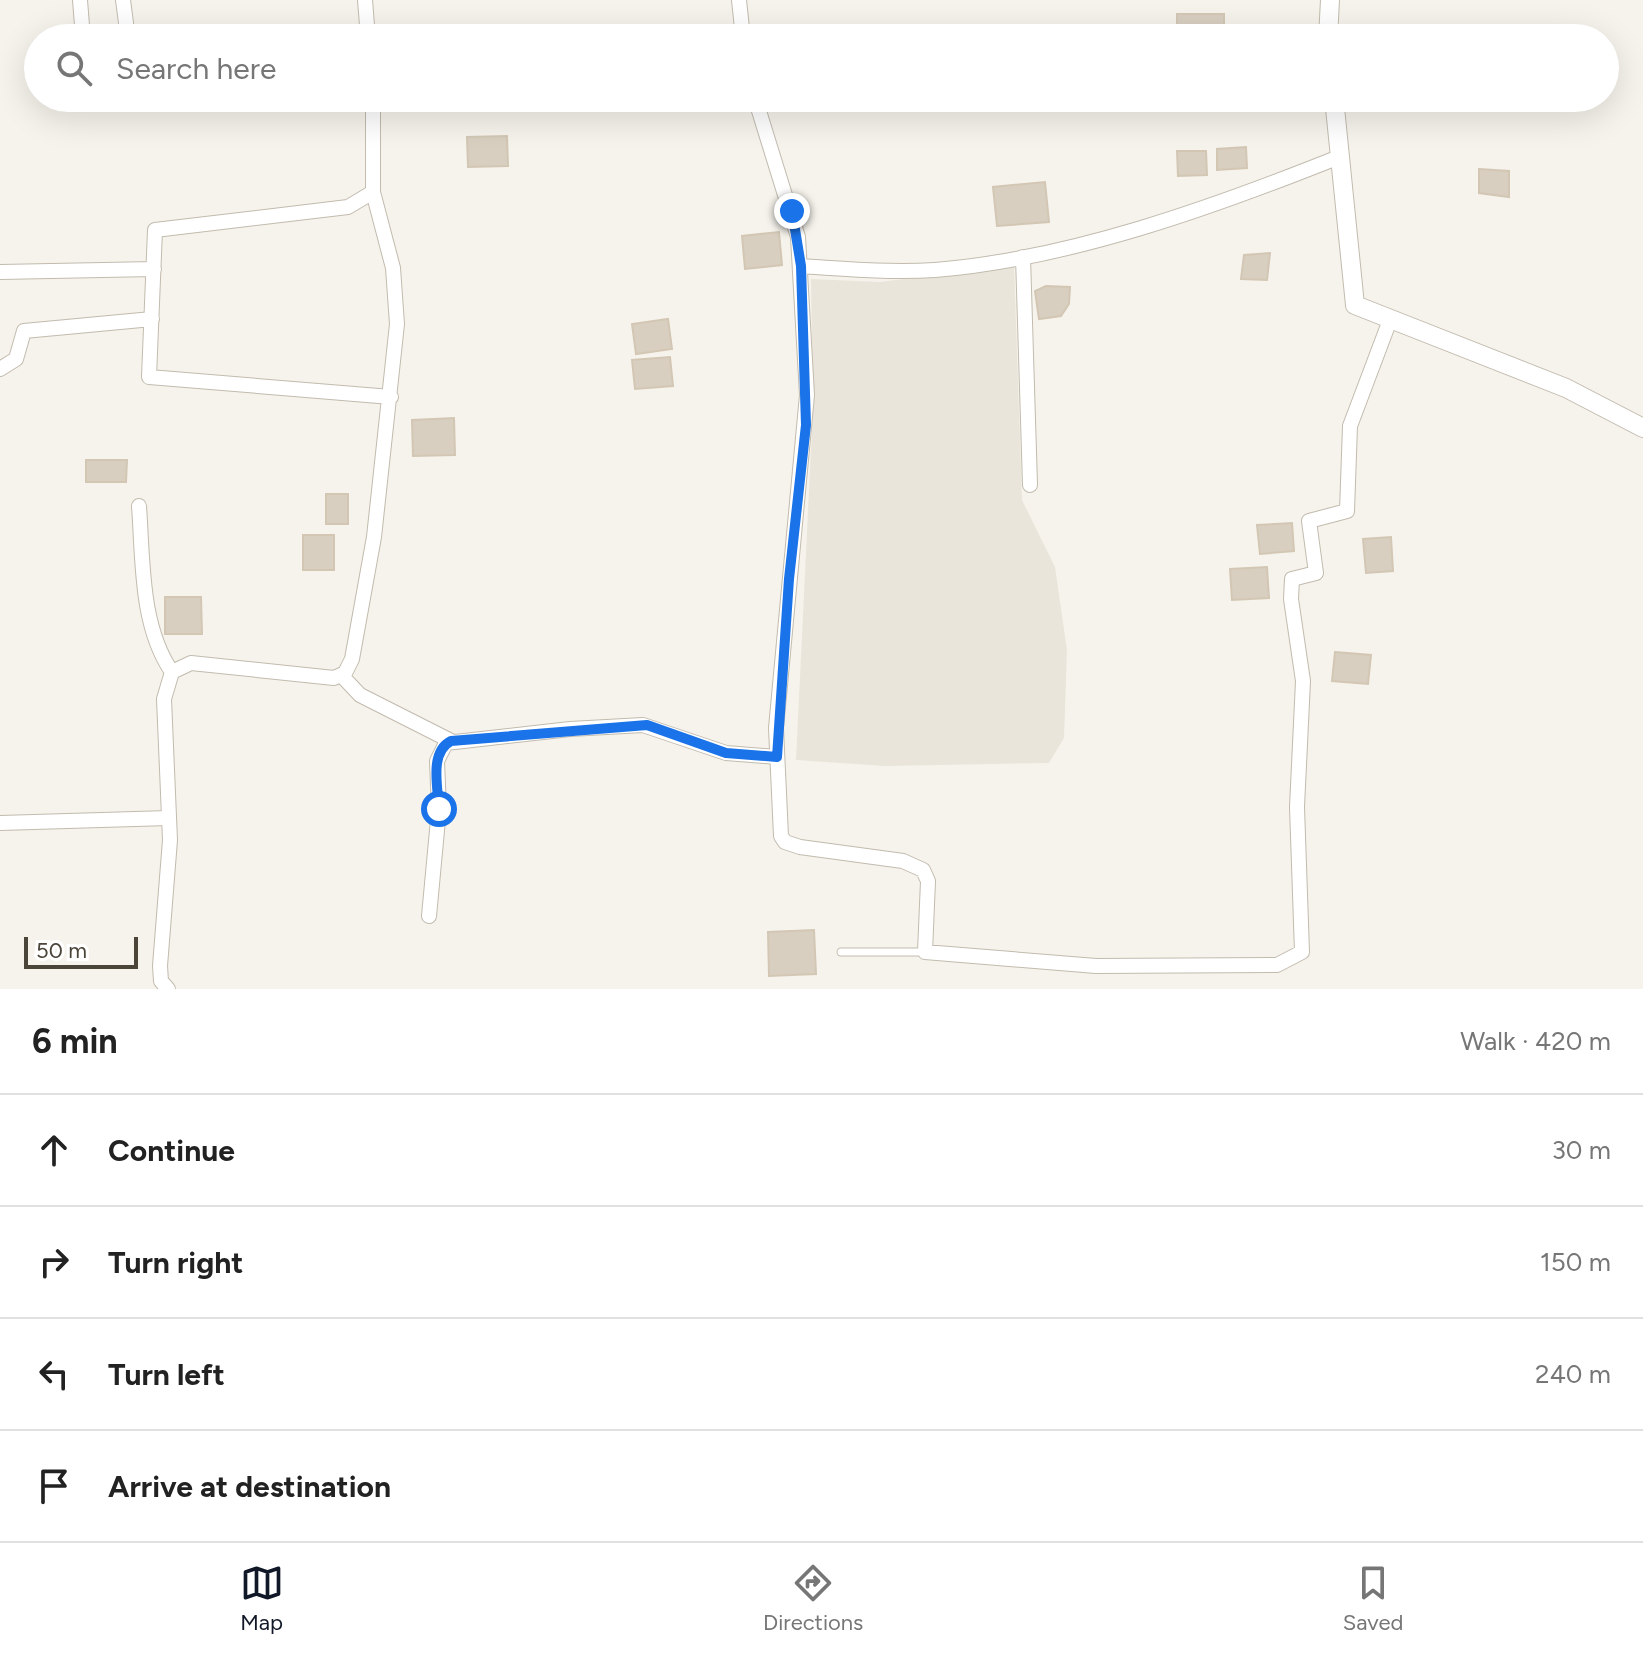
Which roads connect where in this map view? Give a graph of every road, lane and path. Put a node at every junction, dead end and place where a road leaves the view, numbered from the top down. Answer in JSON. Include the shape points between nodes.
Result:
{"nodes":[{"id":1,"x":80,"y":0,"type":"edge"},
{"id":2,"x":123,"y":0,"type":"edge"},
{"id":3,"x":365,"y":0,"type":"edge"},
{"id":4,"x":739,"y":0,"type":"edge"},
{"id":5,"x":1330,"y":0,"type":"edge"},
{"id":6,"x":82,"y":24,"type":"edge"},
{"id":7,"x":126,"y":24,"type":"edge"},
{"id":8,"x":367,"y":24,"type":"edge"},
{"id":9,"x":742,"y":24,"type":"edge"},
{"id":10,"x":1329,"y":24,"type":"edge"},
{"id":11,"x":373,"y":112,"type":"edge"},
{"id":12,"x":760,"y":112,"type":"edge"},
{"id":13,"x":1335,"y":112,"type":"edge"},
{"id":14,"x":1339,"y":157,"type":"junction"},
{"id":15,"x":373,"y":192,"type":"junction"},
{"id":16,"x":1023,"y":257,"type":"junction"},
{"id":17,"x":801,"y":266,"type":"junction"},
{"id":18,"x":154,"y":269,"type":"junction"},
{"id":19,"x":0,"y":272,"type":"edge"},
{"id":20,"x":152,"y":319,"type":"junction"},
{"id":21,"x":1390,"y":320,"type":"junction"},
{"id":22,"x":0,"y":369,"type":"edge"},
{"id":23,"x":391,"y":397,"type":"junction"},
{"id":24,"x":1643,"y":428,"type":"edge"},
{"id":25,"x":1030,"y":485,"type":"dead end"},
{"id":26,"x":139,"y":506,"type":"dead end"},
{"id":27,"x":172,"y":672,"type":"junction"},
{"id":28,"x":342,"y":676,"type":"junction"},
{"id":29,"x":451,"y":741,"type":"junction"},
{"id":30,"x":777,"y":757,"type":"junction"},
{"id":31,"x":169,"y":818,"type":"junction"},
{"id":32,"x":0,"y":823,"type":"edge"},
{"id":33,"x":429,"y":916,"type":"dead end"},
{"id":34,"x":841,"y":952,"type":"dead end"},
{"id":35,"x":925,"y":952,"type":"junction"},
{"id":36,"x":168,"y":989,"type":"edge"}],
"edges":[{"from":1,"to":6,"type":"street"},
{"from":2,"to":7,"type":"street"},
{"from":3,"to":8,"type":"street"},
{"from":4,"to":9,"type":"street"},
{"from":5,"to":10,"type":"street"},
{"from":11,"to":15,"type":"street"},
{"from":12,"to":17,"type":"street","via":[[792,211]]},
{"from":13,"to":14,"type":"street"},
{"from":14,"to":16,"type":"street","via":[[1184,212]]},
{"from":14,"to":21,"type":"street","via":[[1355,305]]},
{"from":15,"to":18,"type":"street","via":[[348,207],[155,230]]},
{"from":15,"to":23,"type":"street","via":[[397,300]]},
{"from":16,"to":17,"type":"street","via":[[923,270]]},
{"from":16,"to":25,"type":"street"},
{"from":17,"to":30,"type":"street","via":[[806,425]]},
{"from":18,"to":19,"type":"street"},
{"from":18,"to":20,"type":"street"},
{"from":20,"to":22,"type":"street","via":[[24,331],[16,359]]},
{"from":20,"to":23,"type":"street","via":[[149,377]]},
{"from":21,"to":24,"type":"street","via":[[1566,388]]},
{"from":21,"to":35,"type":"street","via":[[1350,426],[1347,511],[1309,521],[1316,573],[1292,579],[1303,681],[1297,807],[1302,952],[1277,965],[1096,966]]},
{"from":23,"to":28,"type":"street","via":[[365,593],[352,659]]},
{"from":26,"to":27,"type":"street","via":[[150,615],[158,647]]},
{"from":27,"to":28,"type":"street","via":[[191,663],[213,663]]},
{"from":27,"to":31,"type":"street","via":[[164,699]]},
{"from":28,"to":29,"type":"street","via":[[360,695]]},
{"from":29,"to":30,"type":"street","via":[[647,725],[726,753]]},
{"from":29,"to":33,"type":"street","via":[[442,746],[437,761],[439,809]]},
{"from":30,"to":35,"type":"street","via":[[785,842],[903,861],[923,870],[928,881]]},
{"from":31,"to":32,"type":"street"},
{"from":31,"to":36,"type":"street","via":[[160,966]]},
{"from":34,"to":35,"type":"lane"}]}
